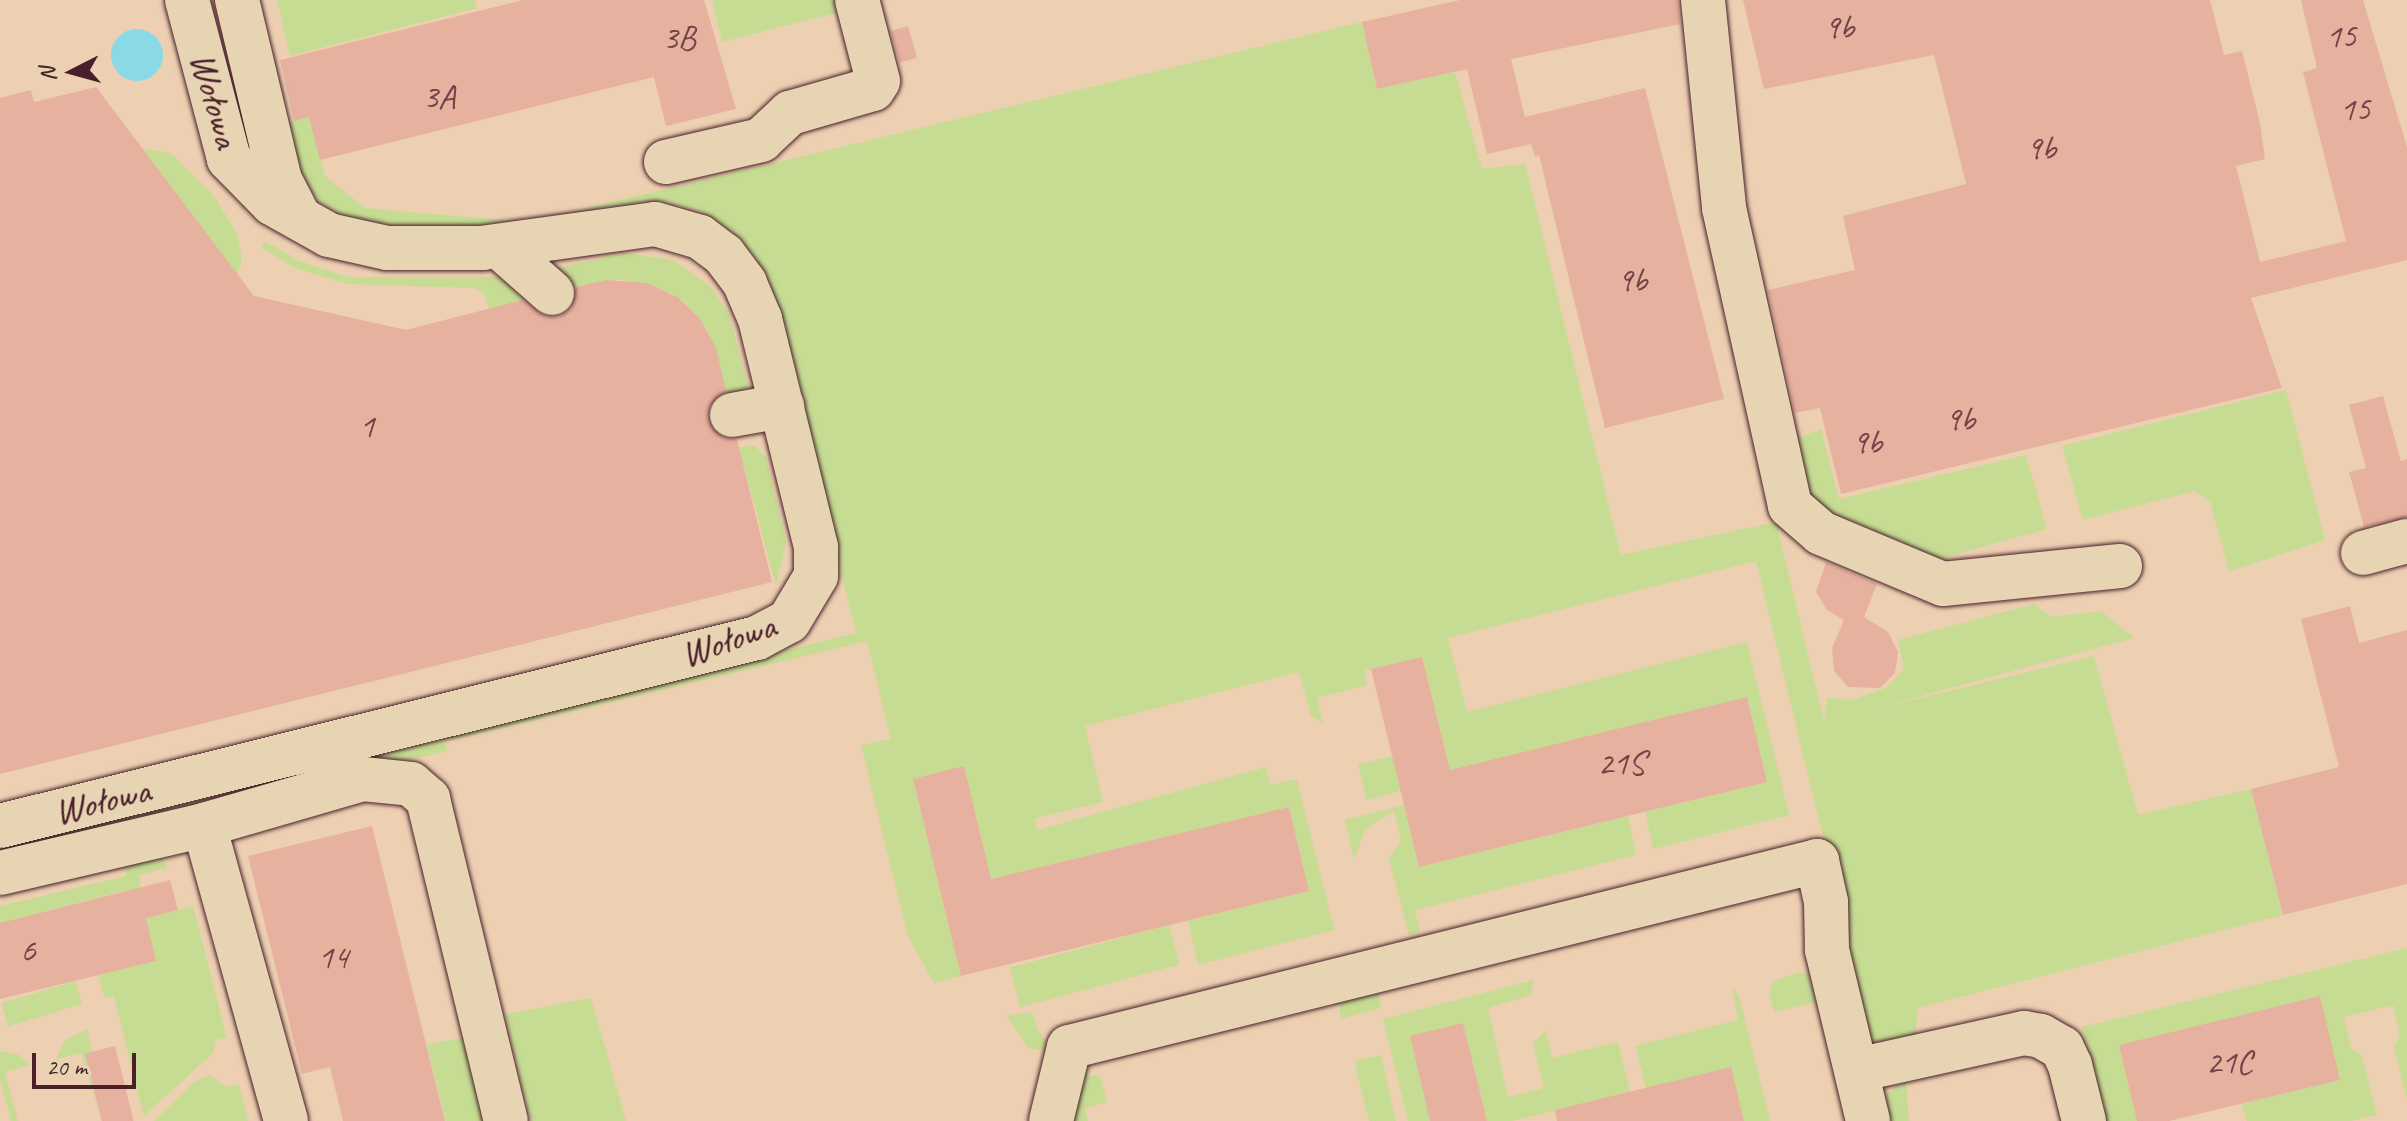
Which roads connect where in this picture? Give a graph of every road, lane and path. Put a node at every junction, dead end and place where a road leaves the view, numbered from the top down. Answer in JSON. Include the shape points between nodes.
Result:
{"nodes":[{"id":1,"x":187,"y":0,"type":"edge"},
{"id":2,"x":237,"y":0,"type":"edge"},
{"id":3,"x":857,"y":0,"type":"edge"},
{"id":4,"x":1703,"y":0,"type":"edge"},
{"id":5,"x":666,"y":162,"type":"dead end"},
{"id":6,"x":299,"y":217,"type":"junction"},
{"id":7,"x":501,"y":248,"type":"junction"},
{"id":8,"x":552,"y":293,"type":"dead end"},
{"id":9,"x":782,"y":406,"type":"junction"},
{"id":10,"x":732,"y":415,"type":"dead end"},
{"id":11,"x":2407,"y":541,"type":"edge"},
{"id":12,"x":2363,"y":553,"type":"dead end"},
{"id":13,"x":2120,"y":566,"type":"dead end"},
{"id":14,"x":204,"y":825,"type":"junction"},
{"id":15,"x":0,"y":826,"type":"edge"},
{"id":16,"x":0,"y":873,"type":"edge"},
{"id":17,"x":1857,"y":1070,"type":"junction"},
{"id":18,"x":286,"y":1121,"type":"edge"},
{"id":19,"x":506,"y":1121,"type":"edge"},
{"id":20,"x":1051,"y":1121,"type":"edge"},
{"id":21,"x":1868,"y":1121,"type":"edge"},
{"id":22,"x":2084,"y":1121,"type":"edge"}],
"edges":[{"from":1,"to":6,"type":"street","name":"Wołowa","via":[[229,159],[254,189]]},
{"from":2,"to":6,"type":"street","name":"Wołowa","via":[[280,180]]},
{"from":3,"to":5,"type":"street","via":[[878,81],[873,89],[790,113],[761,140]]},
{"from":4,"to":13,"type":"street","via":[[1724,208],[1790,506],[1821,533],[1943,584]]},
{"from":6,"to":7,"type":"street","name":"Wołowa","via":[[329,235],[371,246]]},
{"from":7,"to":8,"type":"street"},
{"from":7,"to":9,"type":"street","name":"Wołowa","via":[[641,223],[700,237],[724,255],[749,290]]},
{"from":9,"to":10,"type":"street"},
{"from":9,"to":15,"type":"street","name":"Wołowa","via":[[818,562],[800,609],[771,633]]},
{"from":11,"to":12,"type":"street"},
{"from":14,"to":16,"type":"street"},
{"from":14,"to":18,"type":"street"},
{"from":14,"to":19,"type":"street","via":[[363,779],[399,780],[428,799]]},
{"from":17,"to":20,"type":"street","via":[[1827,950],[1826,902],[1817,861],[1069,1047]]},
{"from":17,"to":21,"type":"street"},
{"from":17,"to":22,"type":"street","via":[[2024,1033],[2041,1036],[2062,1048]]}]}
